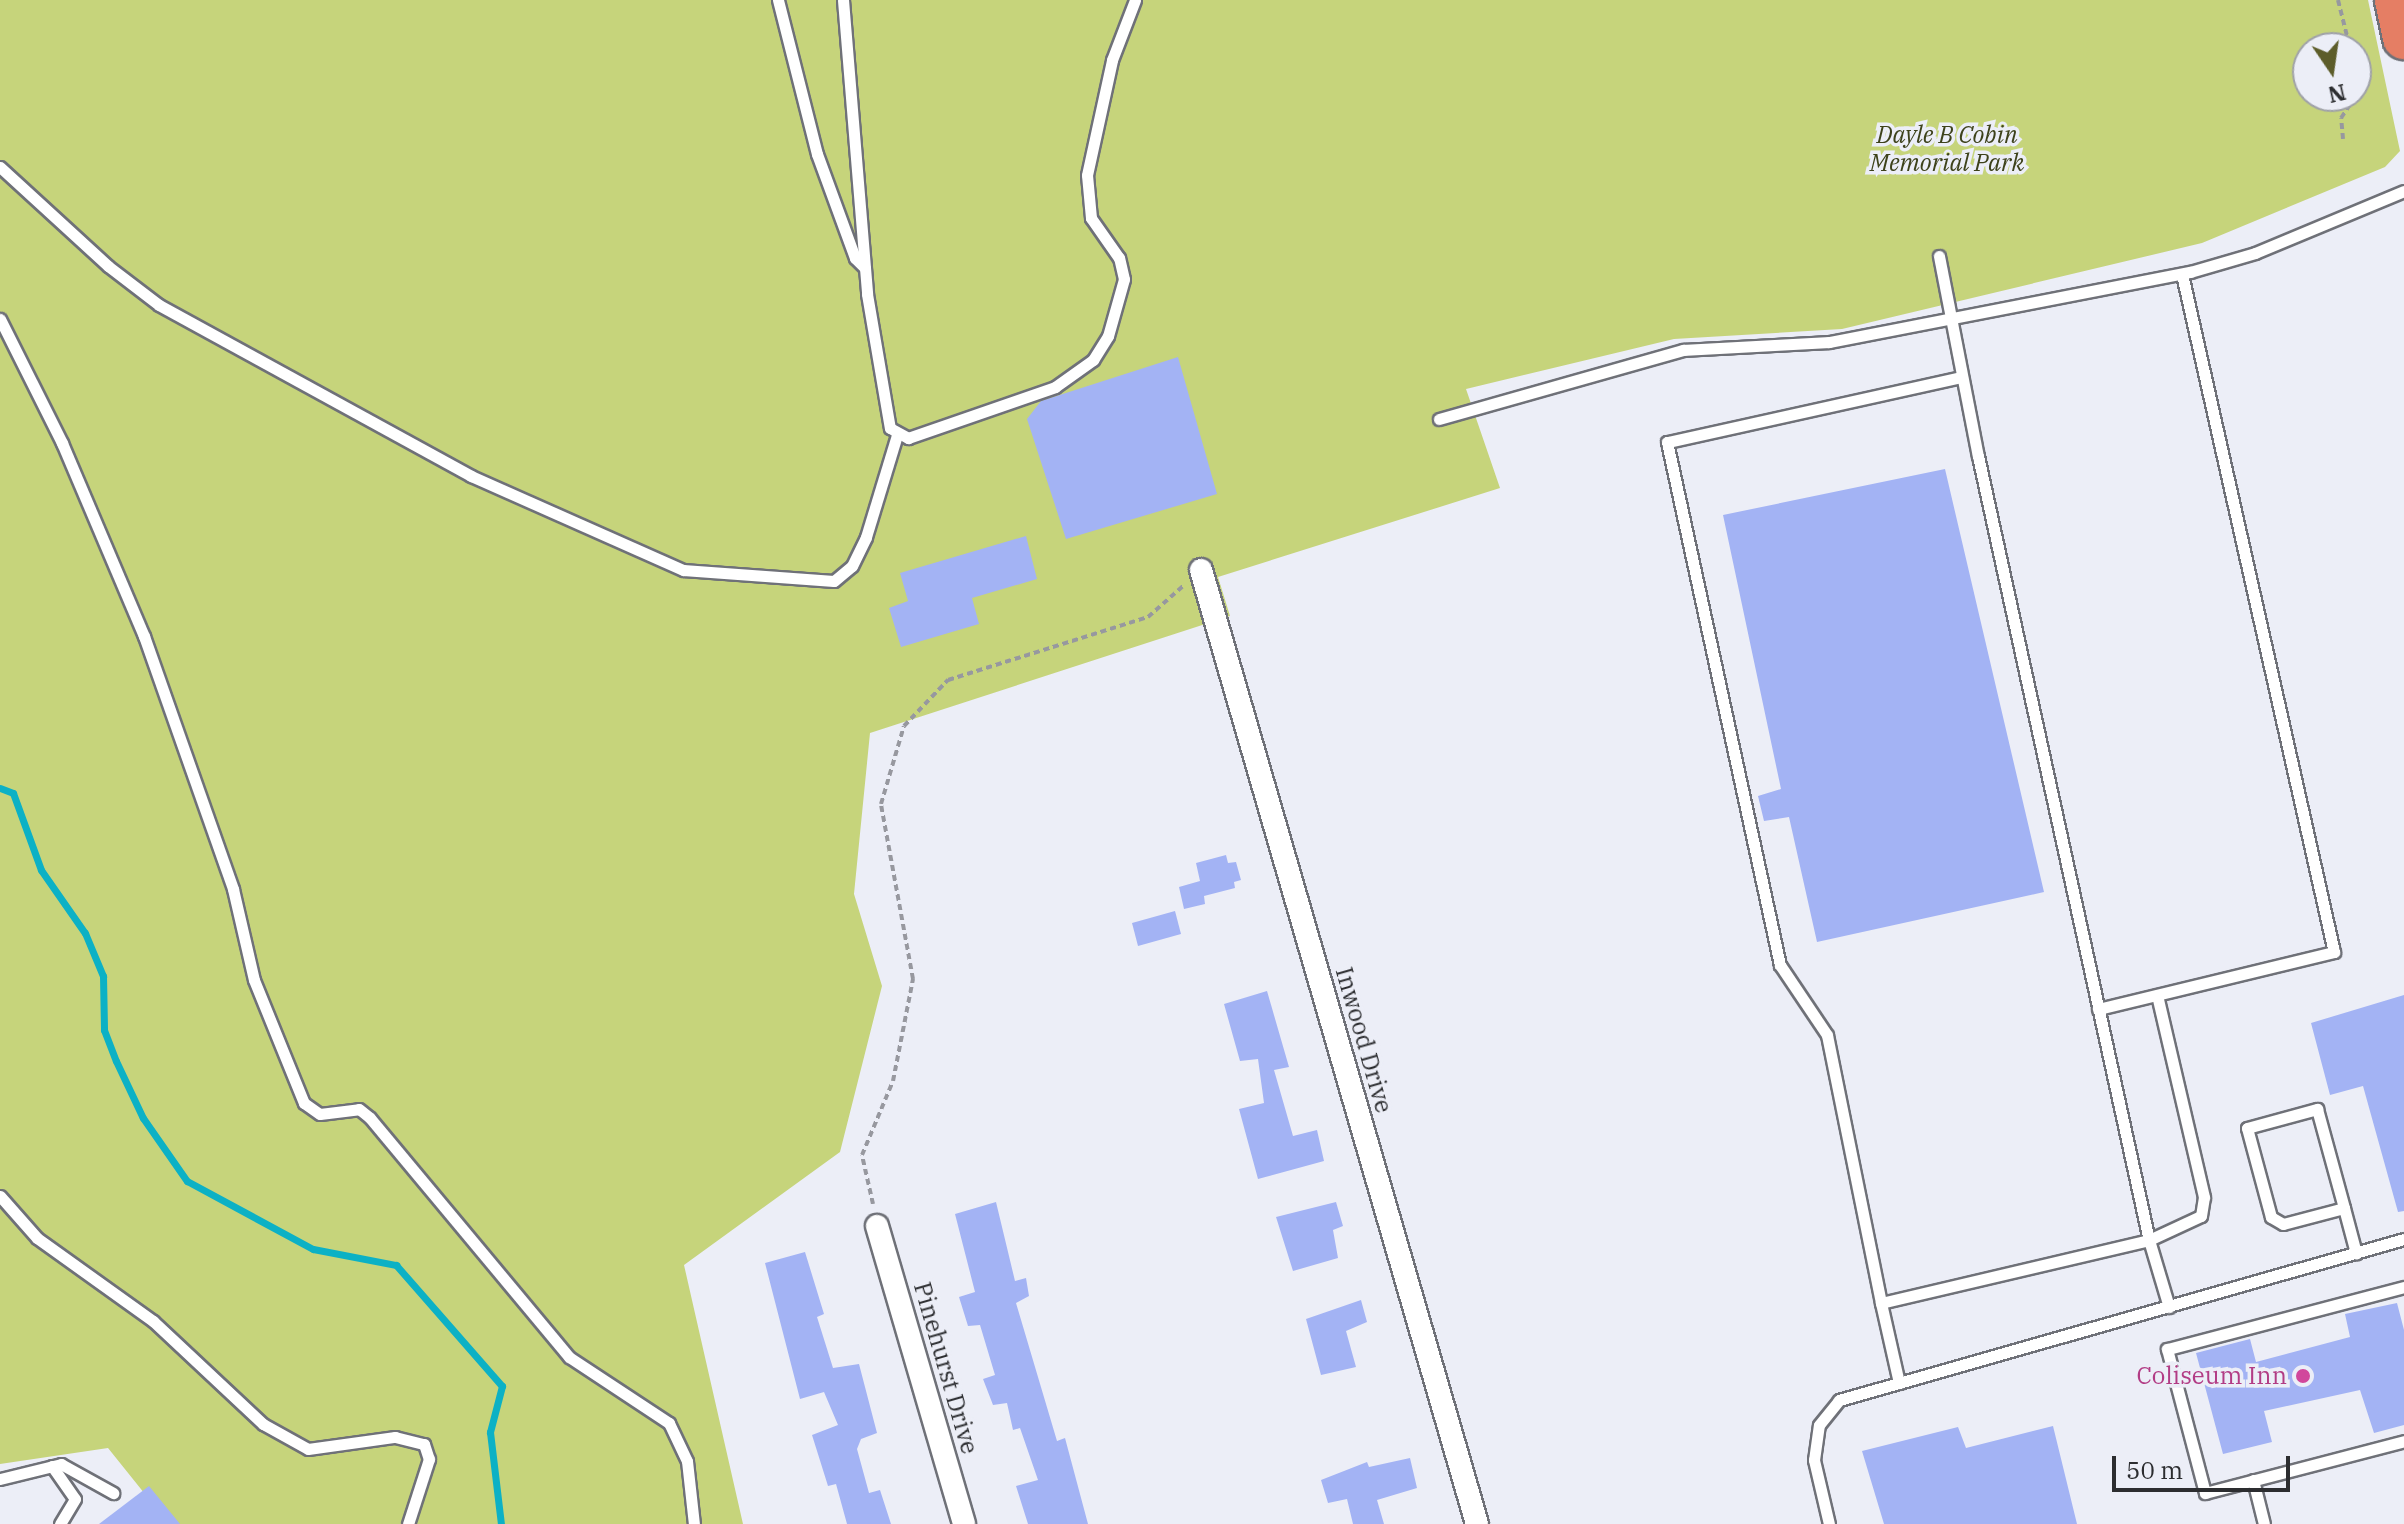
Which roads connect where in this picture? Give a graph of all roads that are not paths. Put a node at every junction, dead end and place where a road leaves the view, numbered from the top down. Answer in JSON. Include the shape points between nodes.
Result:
{"nodes":[{"id":1,"x":778,"y":0,"type":"edge"},
{"id":2,"x":843,"y":0,"type":"edge"},
{"id":3,"x":1135,"y":0,"type":"edge"},
{"id":4,"x":2396,"y":0,"type":"edge"},
{"id":5,"x":2404,"y":38,"type":"edge"},
{"id":6,"x":0,"y":167,"type":"edge"},
{"id":7,"x":2404,"y":191,"type":"edge"},
{"id":8,"x":1939,"y":256,"type":"dead end"},
{"id":9,"x":865,"y":268,"type":"junction"},
{"id":10,"x":2182,"y":274,"type":"junction"},
{"id":11,"x":1948,"y":317,"type":"junction"},
{"id":12,"x":0,"y":319,"type":"edge"},
{"id":13,"x":1961,"y":377,"type":"junction"},
{"id":14,"x":1439,"y":419,"type":"dead end"},
{"id":15,"x":897,"y":435,"type":"junction"},
{"id":16,"x":1201,"y":570,"type":"road end"},
{"id":17,"x":2157,"y":995,"type":"junction"},
{"id":18,"x":2098,"y":1009,"type":"junction"},
{"id":19,"x":0,"y":1196,"type":"edge"},
{"id":20,"x":2344,"y":1208,"type":"junction"},
{"id":21,"x":877,"y":1226,"type":"road end"},
{"id":22,"x":2404,"y":1239,"type":"edge"},
{"id":23,"x":2149,"y":1240,"type":"junction"},
{"id":24,"x":2356,"y":1253,"type":"junction"},
{"id":25,"x":2404,"y":1287,"type":"edge"},
{"id":26,"x":1881,"y":1303,"type":"junction"},
{"id":27,"x":2169,"y":1307,"type":"junction"},
{"id":28,"x":1899,"y":1383,"type":"junction"},
{"id":29,"x":2404,"y":1441,"type":"edge"},
{"id":30,"x":52,"y":1466,"type":"junction"},
{"id":31,"x":0,"y":1479,"type":"edge"},
{"id":32,"x":2253,"y":1480,"type":"junction"},
{"id":33,"x":113,"y":1493,"type":"dead end"},
{"id":34,"x":60,"y":1524,"type":"edge"},
{"id":35,"x":408,"y":1524,"type":"edge"},
{"id":36,"x":694,"y":1524,"type":"edge"},
{"id":37,"x":964,"y":1524,"type":"edge"},
{"id":38,"x":1477,"y":1524,"type":"edge"},
{"id":39,"x":1829,"y":1524,"type":"edge"},
{"id":40,"x":2264,"y":1524,"type":"edge"}],
"edges":[{"from":1,"to":9,"type":"lane","via":[[817,154],[855,258]]},
{"from":2,"to":9,"type":"lane"},
{"from":3,"to":15,"type":"lane","via":[[1112,60],[1087,175],[1091,218],[1119,258],[1124,279],[1108,336],[1086,367],[1055,387],[936,431],[908,438]]},
{"from":4,"to":5,"type":"highway"},
{"from":6,"to":15,"type":"lane","via":[[108,266],[199,329],[471,476],[683,570],[834,581],[852,566],[866,537]]},
{"from":7,"to":10,"type":"lane","via":[[2255,253]]},
{"from":8,"to":11,"type":"lane"},
{"from":9,"to":15,"type":"lane","via":[[882,390],[890,428]]},
{"from":10,"to":11,"type":"lane"},
{"from":10,"to":17,"type":"lane","via":[[2334,952]]},
{"from":11,"to":13,"type":"lane"},
{"from":11,"to":14,"type":"lane","via":[[1829,342],[1683,350]]},
{"from":12,"to":36,"type":"lane","via":[[62,443],[144,636],[233,889],[254,980],[304,1103],[320,1114],[359,1109],[370,1118],[569,1357],[669,1423],[687,1461]]},
{"from":13,"to":18,"type":"lane"},
{"from":13,"to":26,"type":"lane","via":[[1667,442],[1780,965],[1827,1035]]},
{"from":16,"to":38,"type":"street","name":"Inwood Drive"},
{"from":17,"to":18,"type":"lane"},
{"from":17,"to":23,"type":"lane","via":[[2204,1197],[2201,1216]]},
{"from":18,"to":23,"type":"lane"},
{"from":19,"to":35,"type":"lane","via":[[37,1238],[153,1321],[263,1424],[308,1449],[395,1437],[424,1444],[429,1459]]},
{"from":20,"to":20,"type":"lane","via":[[2317,1109],[2247,1128],[2271,1217],[2283,1224]]},
{"from":20,"to":24,"type":"lane"},
{"from":21,"to":37,"type":"street","name":"Pinehurst Drive"},
{"from":22,"to":24,"type":"lane"},
{"from":23,"to":26,"type":"lane"},
{"from":23,"to":27,"type":"lane"},
{"from":24,"to":27,"type":"lane"},
{"from":25,"to":32,"type":"lane","via":[[2167,1349],[2205,1493]]},
{"from":26,"to":28,"type":"lane"},
{"from":27,"to":28,"type":"lane"},
{"from":28,"to":39,"type":"lane","via":[[1839,1400],[1819,1425],[1814,1460]]},
{"from":29,"to":32,"type":"lane"},
{"from":30,"to":31,"type":"lane"},
{"from":30,"to":33,"type":"lane","via":[[61,1464]]},
{"from":30,"to":34,"type":"lane","via":[[75,1499]]},
{"from":32,"to":40,"type":"lane"}]}
